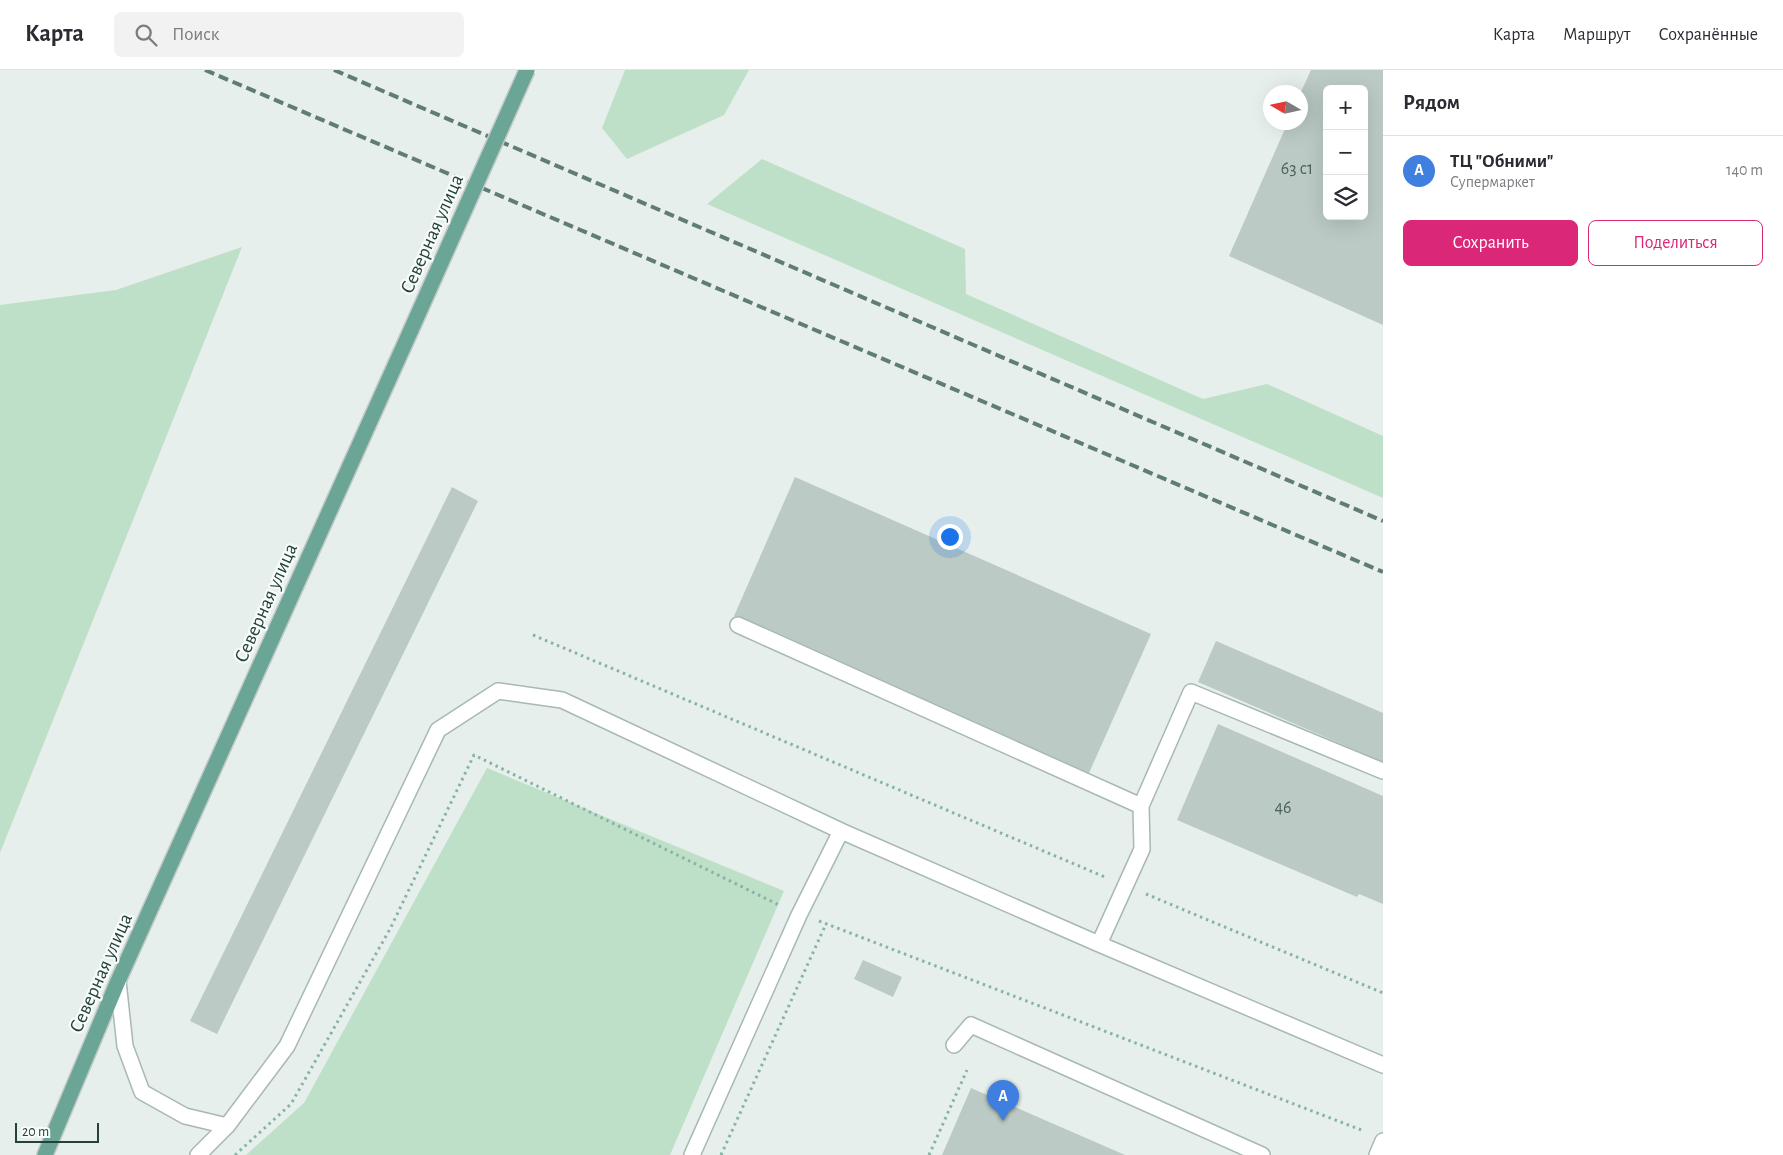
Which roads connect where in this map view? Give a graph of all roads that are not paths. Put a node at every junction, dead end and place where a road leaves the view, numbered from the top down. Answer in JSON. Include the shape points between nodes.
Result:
{"nodes":[{"id":1,"x":527,"y":70,"type":"edge"},
{"id":2,"x":738,"y":625,"type":"dead end"},
{"id":3,"x":1383,"y":771,"type":"edge"},
{"id":4,"x":1141,"y":806,"type":"junction"},
{"id":5,"x":841,"y":831,"type":"junction"},
{"id":6,"x":1099,"y":944,"type":"junction"},
{"id":7,"x":118,"y":981,"type":"junction"},
{"id":8,"x":954,"y":1044,"type":"dead end"},
{"id":9,"x":1382,"y":1062,"type":"edge"},
{"id":10,"x":227,"y":1126,"type":"junction"},
{"id":11,"x":1383,"y":1141,"type":"edge"},
{"id":12,"x":45,"y":1155,"type":"edge"},
{"id":13,"x":198,"y":1155,"type":"edge"},
{"id":14,"x":692,"y":1155,"type":"edge"},
{"id":15,"x":1262,"y":1155,"type":"edge"},
{"id":16,"x":1377,"y":1155,"type":"edge"}],
"edges":[{"from":1,"to":7,"type":"main road","name":"Северная улица","bridge":true},
{"from":2,"to":4,"type":"street"},
{"from":3,"to":4,"type":"street","via":[[1191,692]]},
{"from":4,"to":6,"type":"street","via":[[1142,849]]},
{"from":5,"to":6,"type":"street"},
{"from":5,"to":10,"type":"street","via":[[562,700],[498,691],[438,730],[287,1046]]},
{"from":5,"to":14,"type":"street","via":[[799,915]]},
{"from":6,"to":9,"type":"street"},
{"from":7,"to":10,"type":"street","via":[[125,1046],[142,1092],[185,1116]]},
{"from":7,"to":12,"type":"main road","name":"Северная улица"},
{"from":8,"to":15,"type":"street","via":[[971,1025]]},
{"from":10,"to":13,"type":"street"},
{"from":11,"to":16,"type":"street"}]}
